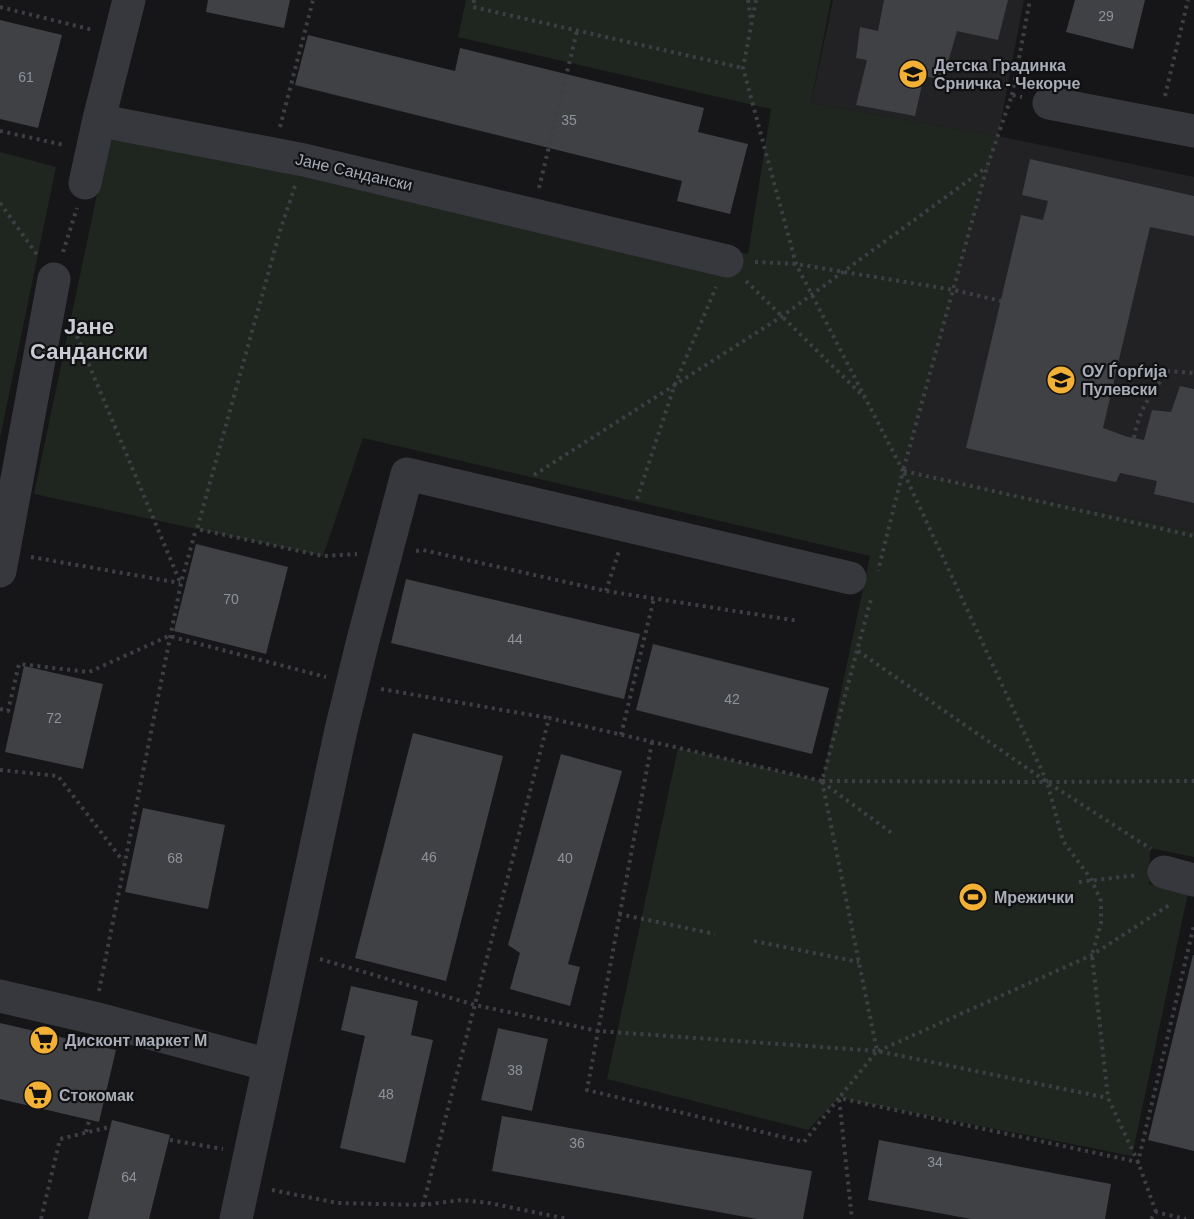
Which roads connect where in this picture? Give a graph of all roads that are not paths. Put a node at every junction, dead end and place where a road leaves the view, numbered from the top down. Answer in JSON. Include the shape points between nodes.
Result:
{"nodes":[{"id":1,"x":129,"y":0,"type":"edge"},
{"id":2,"x":1049,"y":103,"type":"road end"},
{"id":3,"x":99,"y":119,"type":"junction"},
{"id":4,"x":1194,"y":131,"type":"edge"},
{"id":5,"x":88,"y":167,"type":"road end"},
{"id":6,"x":727,"y":261,"type":"road end"},
{"id":7,"x":54,"y":279,"type":"road end"},
{"id":8,"x":3,"y":545,"type":"edge"},
{"id":9,"x":867,"y":582,"type":"road end"},
{"id":10,"x":0,"y":996,"type":"edge"},
{"id":11,"x":269,"y":1065,"type":"junction"},
{"id":12,"x":236,"y":1219,"type":"edge"}],
"edges":[{"from":1,"to":3,"type":"street"},
{"from":2,"to":4,"type":"street"},
{"from":3,"to":5,"type":"street"},
{"from":3,"to":6,"type":"street","name":"Јане Сандански","via":[[289,157]]},
{"from":7,"to":8,"type":"street"},
{"from":9,"to":11,"type":"street","via":[[407,474],[352,684]]},
{"from":10,"to":11,"type":"street"},
{"from":11,"to":12,"type":"street"}]}
